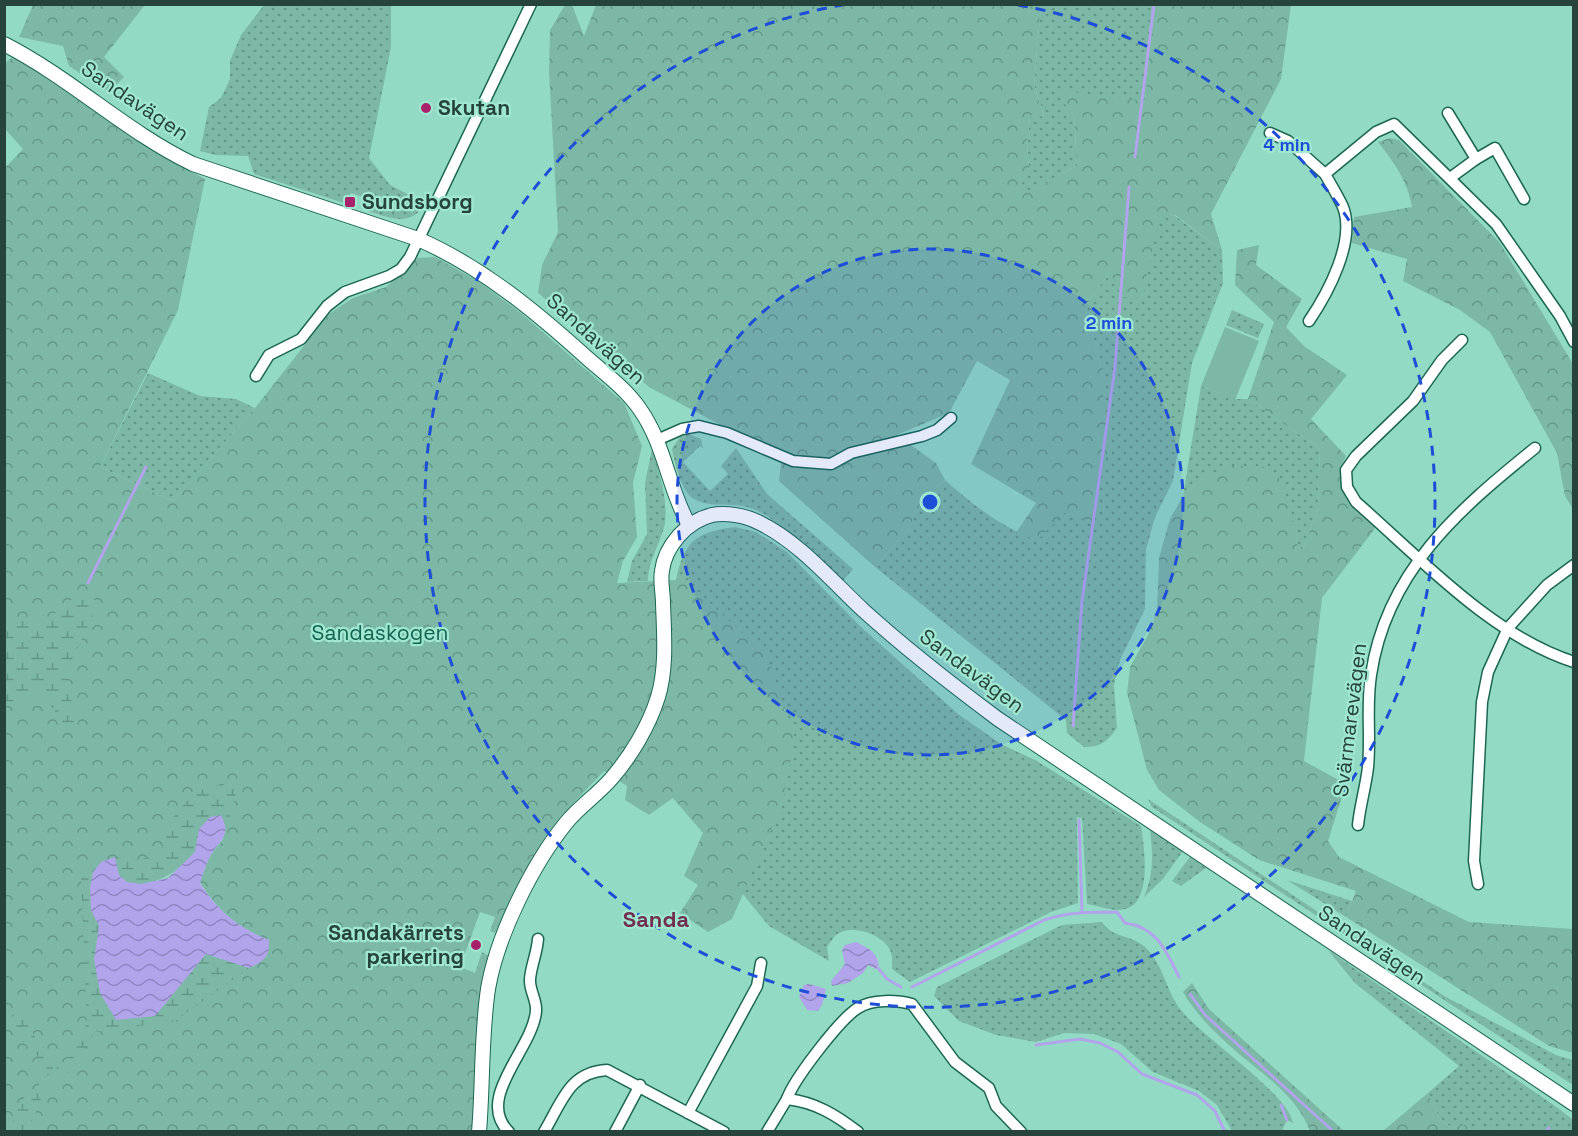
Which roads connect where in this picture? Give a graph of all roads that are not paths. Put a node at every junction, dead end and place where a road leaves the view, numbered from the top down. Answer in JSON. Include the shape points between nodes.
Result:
{"nodes":[{"id":1,"x":531,"y":4,"type":"edge"},
{"id":2,"x":4,"y":44,"type":"edge"},
{"id":3,"x":1448,"y":113,"type":"dead end"},
{"id":4,"x":1270,"y":133,"type":"dead end"},
{"id":5,"x":1476,"y":159,"type":"junction"},
{"id":6,"x":1325,"y":174,"type":"junction"},
{"id":7,"x":1450,"y":178,"type":"junction"},
{"id":8,"x":1524,"y":199,"type":"dead end"},
{"id":9,"x":418,"y":239,"type":"junction"},
{"id":10,"x":1309,"y":321,"type":"dead end"},
{"id":11,"x":1462,"y":340,"type":"dead end"},
{"id":12,"x":1574,"y":342,"type":"edge"},
{"id":13,"x":256,"y":376,"type":"dead end"},
{"id":14,"x":951,"y":418,"type":"dead end"},
{"id":15,"x":657,"y":440,"type":"junction"},
{"id":16,"x":1534,"y":448,"type":"dead end"},
{"id":17,"x":689,"y":525,"type":"junction"},
{"id":18,"x":1419,"y":557,"type":"junction"},
{"id":19,"x":1574,"y":565,"type":"edge"},
{"id":20,"x":1508,"y":628,"type":"junction"},
{"id":21,"x":1574,"y":662,"type":"edge"},
{"id":22,"x":1358,"y":825,"type":"dead end"},
{"id":23,"x":1478,"y":884,"type":"dead end"},
{"id":24,"x":537,"y":939,"type":"dead end"},
{"id":25,"x":761,"y":963,"type":"dead end"},
{"id":26,"x":640,"y":1086,"type":"junction"},
{"id":27,"x":787,"y":1099,"type":"junction"},
{"id":28,"x":1574,"y":1104,"type":"edge"},
{"id":29,"x":688,"y":1113,"type":"junction"},
{"id":30,"x":479,"y":1131,"type":"edge"},
{"id":31,"x":509,"y":1131,"type":"edge"},
{"id":32,"x":544,"y":1131,"type":"edge"},
{"id":33,"x":615,"y":1131,"type":"edge"},
{"id":34,"x":724,"y":1131,"type":"edge"},
{"id":35,"x":767,"y":1131,"type":"edge"},
{"id":36,"x":858,"y":1131,"type":"edge"},
{"id":37,"x":1021,"y":1131,"type":"edge"}],
"edges":[{"from":1,"to":9,"type":"street"},
{"from":2,"to":9,"type":"street","name":"Sandavägen","via":[[49,68],[164,150],[193,164]]},
{"from":3,"to":5,"type":"street"},
{"from":4,"to":6,"type":"street","via":[[1288,141]]},
{"from":5,"to":7,"type":"street"},
{"from":5,"to":8,"type":"street","via":[[1495,148]]},
{"from":6,"to":7,"type":"street","via":[[1376,132],[1394,124]]},
{"from":6,"to":10,"type":"street","via":[[1343,209],[1346,237],[1326,297]]},
{"from":7,"to":12,"type":"street","via":[[1497,224]]},
{"from":9,"to":13,"type":"street","via":[[401,269],[345,292],[327,306],[301,339],[269,355]]},
{"from":9,"to":15,"type":"street","name":"Sandavägen","via":[[488,278],[541,317],[624,391]]},
{"from":11,"to":18,"type":"street","via":[[1442,360],[1413,401],[1346,470],[1347,487],[1356,502]]},
{"from":14,"to":15,"type":"street","via":[[922,436],[851,453],[831,464],[793,461],[727,433],[699,426]]},
{"from":15,"to":17,"type":"street","name":"Sandavägen"},
{"from":16,"to":18,"type":"street","name":"Svärmarevägen","via":[[1472,499]]},
{"from":17,"to":28,"type":"street","name":"Sandavägen","via":[[712,515],[735,515],[767,527],[920,662],[998,719]]},
{"from":17,"to":30,"type":"street","via":[[669,549],[662,571],[663,674],[645,730],[612,778],[567,822],[549,848],[518,903],[501,944],[488,991]]},
{"from":18,"to":20,"type":"street"},
{"from":18,"to":22,"type":"street","name":"Svärmarevägen","via":[[1384,620],[1377,645],[1367,714],[1368,766]]},
{"from":19,"to":20,"type":"street","via":[[1547,585]]},
{"from":20,"to":21,"type":"street","via":[[1549,654]]},
{"from":20,"to":23,"type":"street","via":[[1488,672],[1482,702],[1474,861]]},
{"from":24,"to":31,"type":"street","via":[[530,979],[536,1010],[496,1111],[500,1123]]},
{"from":25,"to":29,"type":"street","via":[[757,986]]},
{"from":26,"to":29,"type":"street"},
{"from":26,"to":32,"type":"street","via":[[607,1070],[586,1072],[576,1079]]},
{"from":26,"to":33,"type":"street"},
{"from":27,"to":35,"type":"street"},
{"from":27,"to":36,"type":"street","via":[[802,1100],[832,1112]]},
{"from":27,"to":37,"type":"street","via":[[800,1072],[857,1008],[902,1001],[912,1004],[955,1062],[989,1088],[996,1106]]},
{"from":29,"to":34,"type":"street"}]}
